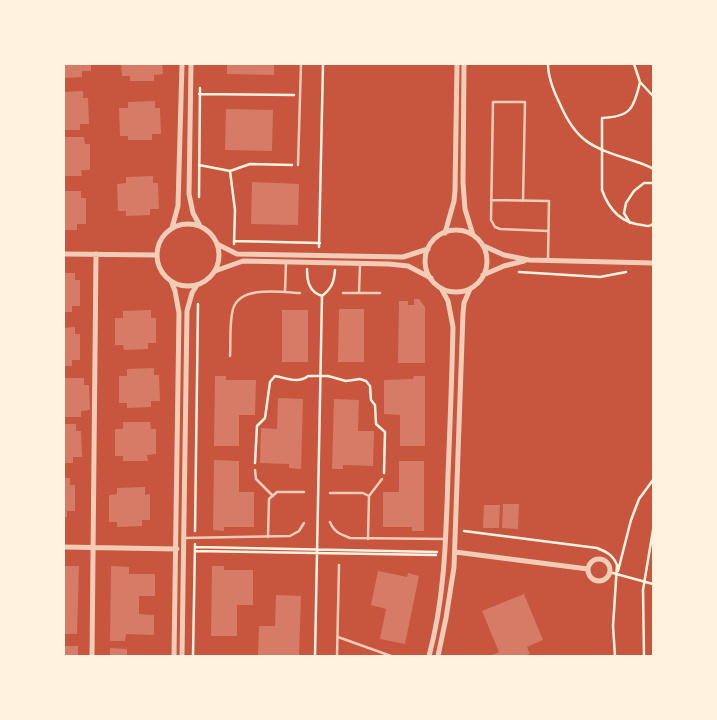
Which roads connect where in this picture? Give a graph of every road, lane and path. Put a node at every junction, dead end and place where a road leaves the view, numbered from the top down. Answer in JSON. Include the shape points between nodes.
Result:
{"nodes":[{"id":1,"x":182,"y":64,"type":"edge"},
{"id":2,"x":191,"y":64,"type":"edge"},
{"id":3,"x":301,"y":64,"type":"edge"},
{"id":4,"x":323,"y":64,"type":"edge"},
{"id":5,"x":457,"y":64,"type":"edge"},
{"id":6,"x":464,"y":64,"type":"edge"},
{"id":7,"x":548,"y":64,"type":"edge"},
{"id":8,"x":634,"y":64,"type":"edge"},
{"id":9,"x":640,"y":82,"type":"junction"},
{"id":10,"x":200,"y":86,"type":"dead end"},
{"id":11,"x":190,"y":94,"type":"junction"},
{"id":12,"x":200,"y":94,"type":"junction"},
{"id":13,"x":300,"y":95,"type":"junction"},
{"id":14,"x":653,"y":96,"type":"edge"},
{"id":15,"x":602,"y":150,"type":"junction"},
{"id":16,"x":189,"y":163,"type":"junction"},
{"id":17,"x":200,"y":165,"type":"junction"},
{"id":18,"x":298,"y":165,"type":"joint"},
{"id":19,"x":653,"y":169,"type":"edge"},
{"id":20,"x":230,"y":171,"type":"junction"},
{"id":21,"x":653,"y":183,"type":"edge"},
{"id":22,"x":491,"y":200,"type":"junction"},
{"id":23,"x":523,"y":201,"type":"junction"},
{"id":24,"x":200,"y":204,"type":"dead end"},
{"id":25,"x":631,"y":224,"type":"junction"},
{"id":26,"x":653,"y":224,"type":"edge"},
{"id":27,"x":200,"y":226,"type":"junction"},
{"id":28,"x":172,"y":228,"type":"junction"},
{"id":29,"x":548,"y":231,"type":"junction"},
{"id":30,"x":444,"y":233,"type":"junction"},
{"id":31,"x":473,"y":236,"type":"junction"},
{"id":32,"x":234,"y":241,"type":"junction"},
{"id":33,"x":216,"y":242,"type":"junction"},
{"id":34,"x":320,"y":243,"type":"junction"},
{"id":35,"x":482,"y":245,"type":"junction"},
{"id":36,"x":428,"y":249,"type":"junction"},
{"id":37,"x":233,"y":253,"type":"junction"},
{"id":38,"x":64,"y":254,"type":"edge"},
{"id":39,"x":96,"y":254,"type":"junction"},
{"id":40,"x":157,"y":255,"type":"junction"},
{"id":41,"x":319,"y":256,"type":"junction"},
{"id":42,"x":529,"y":260,"type":"junction"},
{"id":43,"x":548,"y":260,"type":"junction"},
{"id":44,"x":286,"y":262,"type":"junction"},
{"id":45,"x":307,"y":262,"type":"junction"},
{"id":46,"x":336,"y":263,"type":"junction"},
{"id":47,"x":360,"y":263,"type":"junction"},
{"id":48,"x":653,"y":263,"type":"edge"},
{"id":49,"x":215,"y":271,"type":"junction"},
{"id":50,"x":629,"y":271,"type":"dead end"},
{"id":51,"x":518,"y":272,"type":"dead end"},
{"id":52,"x":484,"y":275,"type":"junction"},
{"id":53,"x":431,"y":278,"type":"junction"},
{"id":54,"x":171,"y":281,"type":"junction"},
{"id":55,"x":197,"y":285,"type":"junction"},
{"id":56,"x":441,"y":288,"type":"junction"},
{"id":57,"x":470,"y":289,"type":"junction"},
{"id":58,"x":285,"y":292,"type":"junction"},
{"id":59,"x":300,"y":292,"type":"dead end"},
{"id":60,"x":343,"y":293,"type":"dead end"},
{"id":61,"x":359,"y":293,"type":"junction"},
{"id":62,"x":380,"y":293,"type":"dead end"},
{"id":63,"x":322,"y":296,"type":"junction"},
{"id":64,"x":198,"y":302,"type":"dead end"},
{"id":65,"x":230,"y":356,"type":"dead end"},
{"id":66,"x":321,"y":376,"type":"junction"},
{"id":67,"x":255,"y":470,"type":"joint"},
{"id":68,"x":382,"y":479,"type":"joint"},
{"id":69,"x":653,"y":480,"type":"edge"},
{"id":70,"x":304,"y":492,"type":"dead end"},
{"id":71,"x":330,"y":493,"type":"dead end"},
{"id":72,"x":273,"y":496,"type":"junction"},
{"id":73,"x":369,"y":496,"type":"junction"},
{"id":74,"x":330,"y":522,"type":"dead end"},
{"id":75,"x":304,"y":523,"type":"dead end"},
{"id":76,"x":653,"y":530,"type":"edge"},
{"id":77,"x":184,"y":538,"type":"junction"},
{"id":78,"x":195,"y":538,"type":"junction"},
{"id":79,"x":268,"y":538,"type":"junction"},
{"id":80,"x":368,"y":539,"type":"junction"},
{"id":81,"x":446,"y":540,"type":"junction"},
{"id":82,"x":64,"y":547,"type":"edge"},
{"id":83,"x":93,"y":547,"type":"junction"},
{"id":84,"x":177,"y":549,"type":"junction"},
{"id":85,"x":184,"y":549,"type":"junction"},
{"id":86,"x":195,"y":549,"type":"junction"},
{"id":87,"x":317,"y":551,"type":"junction"},
{"id":88,"x":455,"y":552,"type":"junction"},
{"id":89,"x":446,"y":554,"type":"junction"},
{"id":90,"x":339,"y":565,"type":"dead end"},
{"id":91,"x":588,"y":569,"type":"junction"},
{"id":92,"x":609,"y":572,"type":"junction"},
{"id":93,"x":617,"y":575,"type":"junction"},
{"id":94,"x":653,"y":584,"type":"edge"},
{"id":95,"x":338,"y":637,"type":"junction"},
{"id":96,"x":92,"y":656,"type":"edge"},
{"id":97,"x":174,"y":656,"type":"edge"},
{"id":98,"x":182,"y":656,"type":"edge"},
{"id":99,"x":193,"y":656,"type":"edge"},
{"id":100,"x":315,"y":656,"type":"edge"},
{"id":101,"x":337,"y":656,"type":"edge"},
{"id":102,"x":391,"y":656,"type":"edge"},
{"id":103,"x":429,"y":656,"type":"edge"},
{"id":104,"x":438,"y":656,"type":"edge"},
{"id":105,"x":644,"y":656,"type":"edge"}],
"edges":[{"from":1,"to":28,"type":"street","via":[[179,197]]},
{"from":2,"to":11,"type":"street"},
{"from":3,"to":13,"type":"lane"},
{"from":4,"to":34,"type":"path"},
{"from":5,"to":30,"type":"street","via":[[455,190]]},
{"from":6,"to":31,"type":"street","via":[[463,191]]},
{"from":7,"to":15,"type":"path","via":[[555,94],[568,122],[583,139]]},
{"from":8,"to":9,"type":"path"},
{"from":9,"to":14,"type":"path"},
{"from":9,"to":15,"type":"path","via":[[632,107],[622,116],[602,118]]},
{"from":10,"to":12,"type":"path"},
{"from":11,"to":12,"type":"path"},
{"from":11,"to":16,"type":"street"},
{"from":12,"to":13,"type":"path"},
{"from":12,"to":17,"type":"path"},
{"from":13,"to":18,"type":"lane"},
{"from":15,"to":19,"type":"path"},
{"from":15,"to":25,"type":"path","via":[[602,190],[606,201],[616,216]]},
{"from":16,"to":17,"type":"path"},
{"from":16,"to":27,"type":"street","via":[[190,204]]},
{"from":17,"to":20,"type":"path"},
{"from":17,"to":24,"type":"path"},
{"from":18,"to":20,"type":"path","via":[[250,164]]},
{"from":20,"to":32,"type":"path","via":[[235,210]]},
{"from":21,"to":25,"type":"path","via":[[644,183],[626,203],[624,213]]},
{"from":22,"to":23,"type":"lane"},
{"from":22,"to":23,"type":"lane","via":[[493,102],[525,102]]},
{"from":22,"to":29,"type":"lane","via":[[490,220],[495,227]]},
{"from":23,"to":29,"type":"lane","via":[[548,201]]},
{"from":25,"to":26,"type":"path"},
{"from":27,"to":28,"type":"street","via":[[184,224]]},
{"from":27,"to":33,"type":"street"},
{"from":28,"to":40,"type":"street","via":[[161,240]]},
{"from":29,"to":43,"type":"lane"},
{"from":30,"to":31,"type":"street","via":[[459,230]]},
{"from":30,"to":36,"type":"street","via":[[436,237]]},
{"from":31,"to":35,"type":"street"},
{"from":32,"to":33,"type":"path"},
{"from":32,"to":34,"type":"path"},
{"from":32,"to":37,"type":"path"},
{"from":33,"to":37,"type":"street"},
{"from":33,"to":49,"type":"street","via":[[218,259]]},
{"from":34,"to":41,"type":"path"},
{"from":35,"to":42,"type":"street","via":[[504,255]]},
{"from":35,"to":52,"type":"street","via":[[487,256]]},
{"from":36,"to":41,"type":"street","via":[[403,257]]},
{"from":36,"to":53,"type":"street","via":[[426,262]]},
{"from":37,"to":41,"type":"street"},
{"from":38,"to":39,"type":"street"},
{"from":39,"to":40,"type":"street"},
{"from":39,"to":83,"type":"street"},
{"from":40,"to":54,"type":"street","via":[[161,270]]},
{"from":42,"to":43,"type":"street"},
{"from":42,"to":52,"type":"street"},
{"from":43,"to":48,"type":"street"},
{"from":44,"to":45,"type":"street"},
{"from":44,"to":49,"type":"street","via":[[243,262]]},
{"from":44,"to":58,"type":"lane"},
{"from":45,"to":46,"type":"street"},
{"from":45,"to":63,"type":"path","via":[[307,279],[315,294]]},
{"from":46,"to":47,"type":"street"},
{"from":46,"to":63,"type":"path","via":[[334,282]]},
{"from":47,"to":53,"type":"street","via":[[408,266]]},
{"from":47,"to":61,"type":"lane"},
{"from":49,"to":55,"type":"street"},
{"from":50,"to":51,"type":"path","via":[[600,277]]},
{"from":52,"to":57,"type":"street"},
{"from":53,"to":56,"type":"street"},
{"from":54,"to":55,"type":"street","via":[[184,286]]},
{"from":54,"to":84,"type":"street","via":[[179,313]]},
{"from":55,"to":77,"type":"street","via":[[188,311]]},
{"from":56,"to":57,"type":"street","via":[[454,292]]},
{"from":56,"to":81,"type":"street","via":[[448,301],[452,327]]},
{"from":57,"to":88,"type":"street","via":[[463,313]]},
{"from":58,"to":59,"type":"lane"},
{"from":58,"to":65,"type":"lane","via":[[257,292],[238,300],[233,311]]},
{"from":60,"to":61,"type":"lane"},
{"from":61,"to":62,"type":"lane"},
{"from":63,"to":66,"type":"path"},
{"from":64,"to":78,"type":"path"},
{"from":66,"to":67,"type":"path","via":[[308,376],[296,381],[275,376],[270,382],[265,418],[257,426]]},
{"from":66,"to":68,"type":"path","via":[[346,381],[366,380],[370,386],[376,424],[385,432],[386,470]]},
{"from":66,"to":87,"type":"path"},
{"from":67,"to":72,"type":"lane","via":[[256,479]]},
{"from":68,"to":73,"type":"lane"},
{"from":69,"to":93,"type":"path","via":[[639,499],[631,520]]},
{"from":70,"to":72,"type":"lane","via":[[277,492]]},
{"from":71,"to":73,"type":"lane"},
{"from":72,"to":79,"type":"lane","via":[[270,499]]},
{"from":73,"to":80,"type":"lane"},
{"from":74,"to":80,"type":"lane","via":[[341,535]]},
{"from":75,"to":79,"type":"lane","via":[[290,536]]},
{"from":76,"to":105,"type":"path","via":[[643,590]]},
{"from":77,"to":78,"type":"lane"},
{"from":77,"to":85,"type":"street"},
{"from":78,"to":79,"type":"lane"},
{"from":78,"to":86,"type":"path"},
{"from":80,"to":81,"type":"lane"},
{"from":81,"to":89,"type":"street"},
{"from":82,"to":83,"type":"street"},
{"from":83,"to":84,"type":"street"},
{"from":83,"to":96,"type":"street"},
{"from":84,"to":97,"type":"street"},
{"from":85,"to":86,"type":"path"},
{"from":85,"to":98,"type":"street"},
{"from":86,"to":87,"type":"path"},
{"from":86,"to":99,"type":"path"},
{"from":87,"to":89,"type":"path"},
{"from":87,"to":100,"type":"path"},
{"from":88,"to":91,"type":"street"},
{"from":88,"to":104,"type":"street","via":[[451,593]]},
{"from":89,"to":103,"type":"street"},
{"from":90,"to":95,"type":"lane"},
{"from":91,"to":92,"type":"street","via":[[595,580],[606,579]]},
{"from":91,"to":92,"type":"street","via":[[591,563],[600,559],[608,565]]},
{"from":92,"to":93,"type":"path"},
{"from":93,"to":94,"type":"path"},
{"from":95,"to":101,"type":"lane"},
{"from":95,"to":102,"type":"lane"}]}
